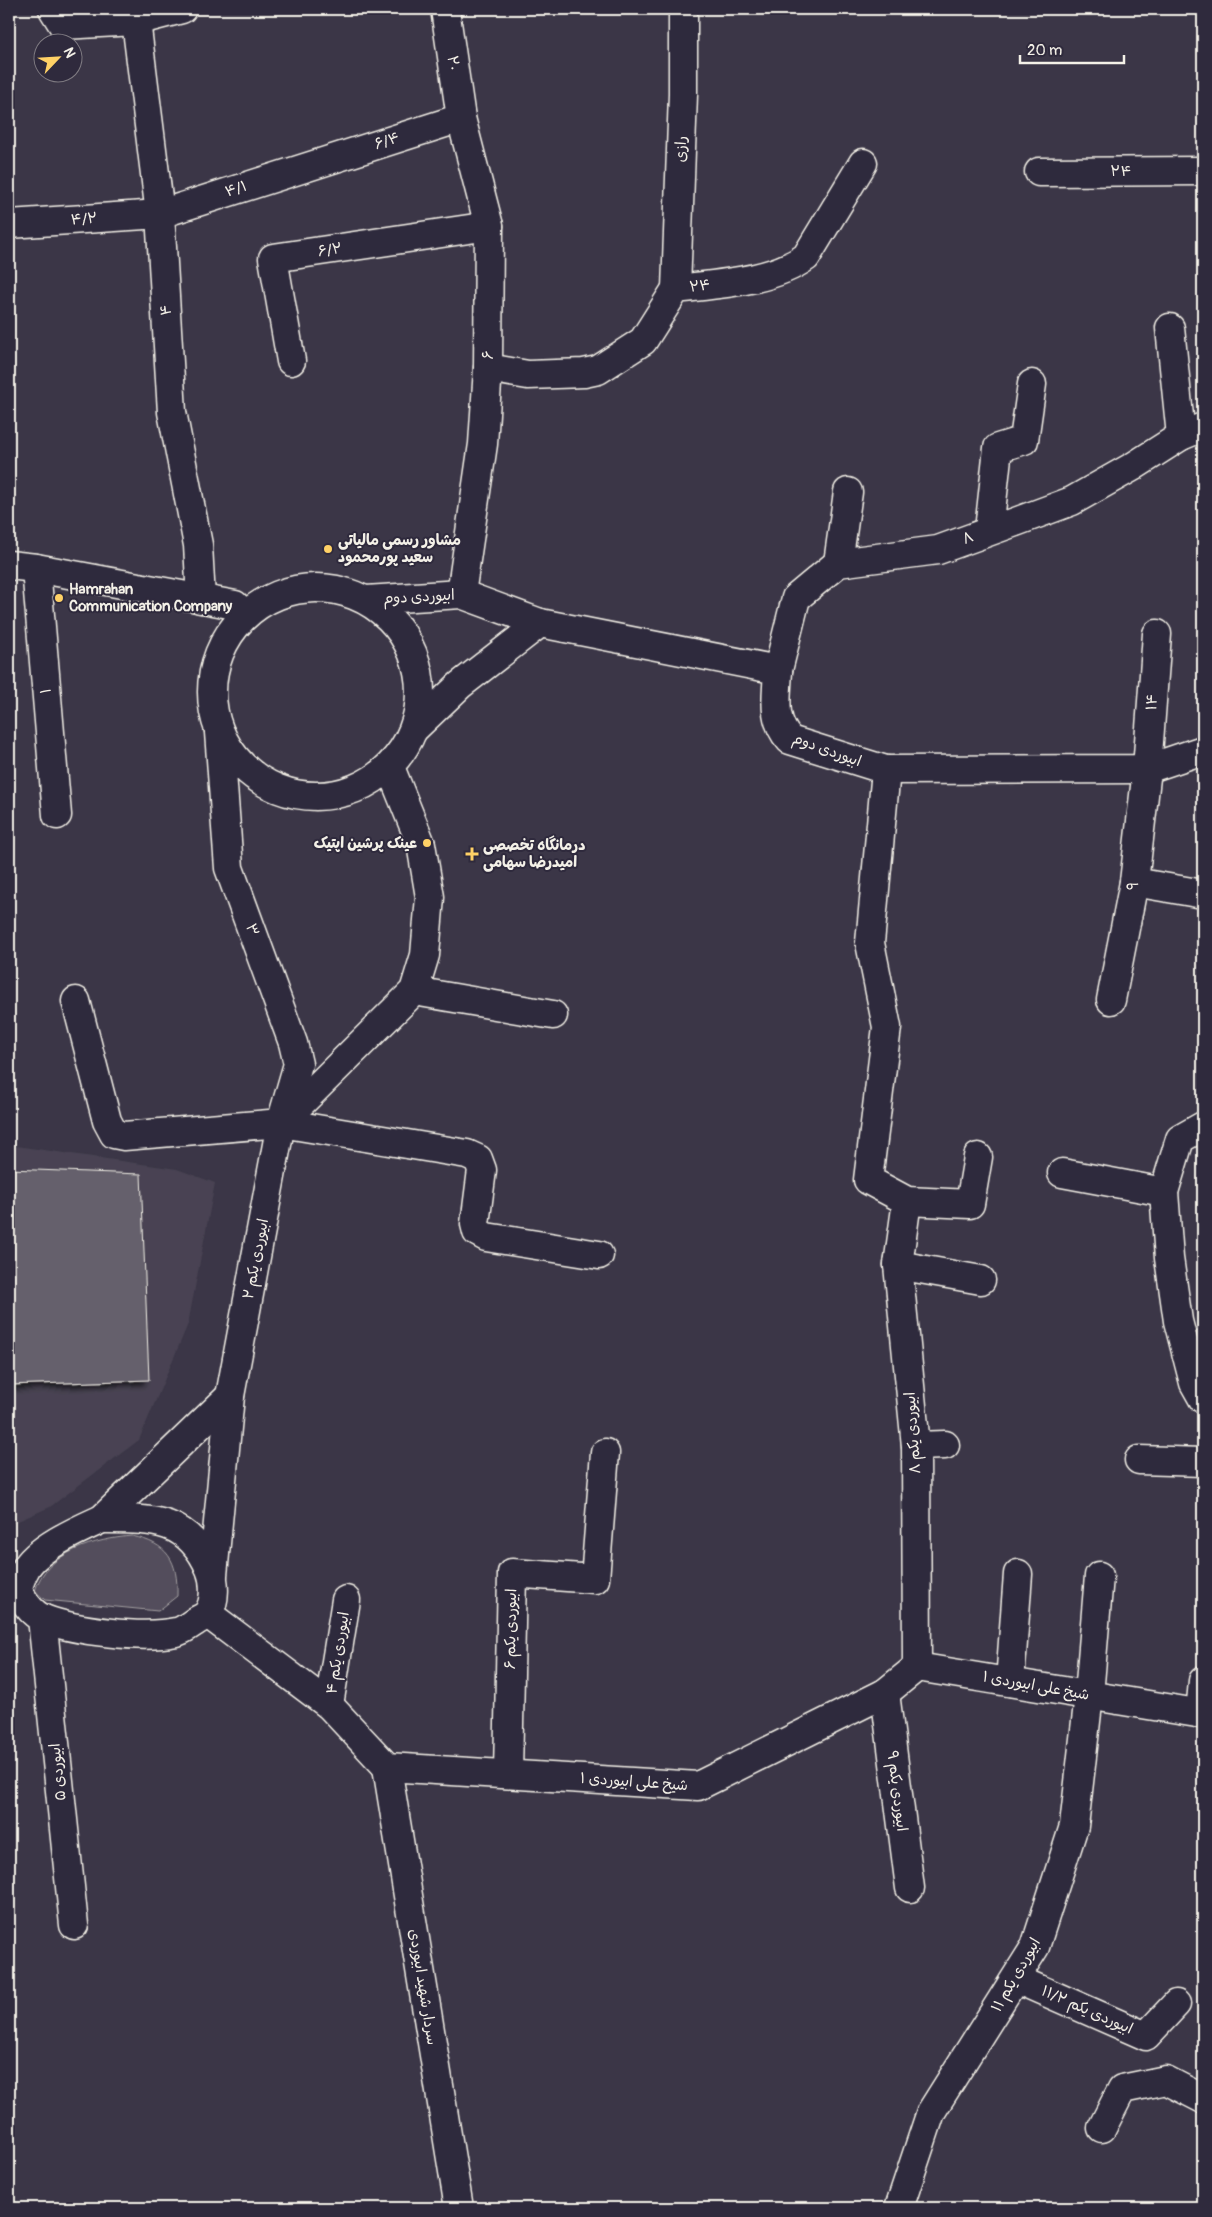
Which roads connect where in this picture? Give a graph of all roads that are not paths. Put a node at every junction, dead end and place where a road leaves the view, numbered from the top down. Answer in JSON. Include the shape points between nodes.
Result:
{"nodes":[{"id":1,"x":53,"y":9,"type":"edge"},
{"id":2,"x":182,"y":9,"type":"edge"},
{"id":3,"x":445,"y":9,"type":"edge"},
{"id":4,"x":684,"y":9,"type":"edge"},
{"id":5,"x":136,"y":20,"type":"junction"},
{"id":6,"x":461,"y":118,"type":"junction"},
{"id":7,"x":863,"y":162,"type":"dead end"},
{"id":8,"x":312,"y":165,"type":"joint"},
{"id":9,"x":1203,"y":171,"type":"edge"},
{"id":10,"x":1039,"y":172,"type":"dead end"},
{"id":11,"x":160,"y":214,"type":"junction"},
{"id":12,"x":9,"y":224,"type":"edge"},
{"id":13,"x":489,"y":226,"type":"junction"},
{"id":14,"x":676,"y":289,"type":"junction"},
{"id":15,"x":1170,"y":328,"type":"dead end"},
{"id":16,"x":291,"y":361,"type":"dead end"},
{"id":17,"x":488,"y":368,"type":"junction"},
{"id":18,"x":1032,"y":384,"type":"dead end"},
{"id":19,"x":1192,"y":431,"type":"edge"},
{"id":20,"x":848,"y":492,"type":"dead end"},
{"id":21,"x":989,"y":530,"type":"junction"},
{"id":22,"x":838,"y":563,"type":"junction"},
{"id":23,"x":9,"y":565,"type":"edge"},
{"id":24,"x":36,"y":568,"type":"junction"},
{"id":25,"x":460,"y":594,"type":"junction"},
{"id":26,"x":201,"y":599,"type":"junction"},
{"id":27,"x":366,"y":600,"type":"junction"},
{"id":28,"x":244,"y":606,"type":"junction"},
{"id":29,"x":540,"y":623,"type":"junction"},
{"id":30,"x":1157,"y":634,"type":"dead end"},
{"id":31,"x":778,"y":670,"type":"junction"},
{"id":32,"x":414,"y":730,"type":"junction"},
{"id":33,"x":219,"y":732,"type":"junction"},
{"id":34,"x":1203,"y":750,"type":"edge"},
{"id":35,"x":390,"y":767,"type":"junction"},
{"id":36,"x":1147,"y":769,"type":"junction"},
{"id":37,"x":886,"y":770,"type":"junction"},
{"id":38,"x":57,"y":815,"type":"dead end"},
{"id":39,"x":1134,"y":882,"type":"junction"},
{"id":40,"x":1203,"y":894,"type":"edge"},
{"id":41,"x":414,"y":991,"type":"junction"},
{"id":42,"x":1111,"y":1000,"type":"dead end"},
{"id":43,"x":76,"y":1001,"type":"dead end"},
{"id":44,"x":553,"y":1015,"type":"dead end"},
{"id":45,"x":281,"y":1123,"type":"junction"},
{"id":46,"x":1203,"y":1126,"type":"edge"},
{"id":47,"x":978,"y":1157,"type":"dead end"},
{"id":48,"x":1062,"y":1172,"type":"dead end"},
{"id":49,"x":1164,"y":1192,"type":"junction"},
{"id":50,"x":907,"y":1201,"type":"junction"},
{"id":51,"x":599,"y":1255,"type":"dead end"},
{"id":52,"x":898,"y":1265,"type":"junction"},
{"id":53,"x":981,"y":1280,"type":"dead end"},
{"id":54,"x":1200,"y":1388,"type":"edge"},
{"id":55,"x":230,"y":1396,"type":"junction"},
{"id":56,"x":945,"y":1445,"type":"dead end"},
{"id":57,"x":916,"y":1446,"type":"junction"},
{"id":58,"x":605,"y":1453,"type":"dead end"},
{"id":59,"x":1139,"y":1460,"type":"dead end"},
{"id":60,"x":1203,"y":1462,"type":"edge"},
{"id":61,"x":102,"y":1519,"type":"junction"},
{"id":62,"x":1018,"y":1574,"type":"dead end"},
{"id":63,"x":213,"y":1575,"type":"junction"},
{"id":64,"x":1099,"y":1576,"type":"dead end"},
{"id":65,"x":13,"y":1588,"type":"edge"},
{"id":66,"x":346,"y":1600,"type":"dead end"},
{"id":67,"x":208,"y":1614,"type":"junction"},
{"id":68,"x":42,"y":1618,"type":"junction"},
{"id":69,"x":917,"y":1666,"type":"junction"},
{"id":70,"x":1203,"y":1681,"type":"edge"},
{"id":71,"x":1010,"y":1682,"type":"junction"},
{"id":72,"x":884,"y":1694,"type":"junction"},
{"id":73,"x":1090,"y":1695,"type":"junction"},
{"id":74,"x":329,"y":1705,"type":"junction"},
{"id":75,"x":1202,"y":1714,"type":"edge"},
{"id":76,"x":387,"y":1767,"type":"junction"},
{"id":77,"x":508,"y":1774,"type":"junction"},
{"id":78,"x":910,"y":1888,"type":"dead end"},
{"id":79,"x":74,"y":1926,"type":"dead end"},
{"id":80,"x":1016,"y":1979,"type":"junction"},
{"id":81,"x":1176,"y":2004,"type":"dead end"},
{"id":82,"x":1203,"y":2099,"type":"edge"},
{"id":83,"x":1102,"y":2128,"type":"dead end"},
{"id":84,"x":460,"y":2208,"type":"edge"},
{"id":85,"x":898,"y":2208,"type":"edge"}],
"edges":[{"from":1,"to":5,"type":"street","via":[[63,25]]},
{"from":2,"to":5,"type":"street"},
{"from":3,"to":6,"type":"street","name":"۲۰"},
{"from":4,"to":14,"type":"street","name":"رازی"},
{"from":5,"to":11,"type":"street","name":"۴"},
{"from":6,"to":8,"type":"street","name":"۶/۴"},
{"from":6,"to":13,"type":"street","name":"۶"},
{"from":7,"to":14,"type":"street","name":"۲۴","via":[[806,257],[794,265],[738,282]]},
{"from":8,"to":11,"type":"street","name":"۴/۱"},
{"from":9,"to":10,"type":"street","name":"۲۴"},
{"from":11,"to":12,"type":"street","name":"۴/۲"},
{"from":11,"to":26,"type":"street","name":"۴","via":[[172,412],[198,545]]},
{"from":13,"to":16,"type":"street","name":"۶/۲","via":[[273,258]]},
{"from":13,"to":17,"type":"street","name":"۶"},
{"from":14,"to":17,"type":"street","name":"۲۴","via":[[644,341],[598,370],[528,375]]},
{"from":15,"to":19,"type":"street"},
{"from":17,"to":25,"type":"street","name":"۶","via":[[483,444]]},
{"from":18,"to":21,"type":"street","via":[[1024,440],[998,448]]},
{"from":19,"to":21,"type":"street","name":"۸","via":[[1072,501]]},
{"from":20,"to":22,"type":"street"},
{"from":21,"to":22,"type":"street","name":"۸","via":[[938,550]]},
{"from":22,"to":31,"type":"street","via":[[796,598]]},
{"from":23,"to":24,"type":"street"},
{"from":24,"to":26,"type":"street"},
{"from":24,"to":38,"type":"street","name":"۱"},
{"from":25,"to":27,"type":"street","name":"ابیوردی دوم"},
{"from":25,"to":29,"type":"street","name":"ابیوردی دوم"},
{"from":26,"to":28,"type":"street"},
{"from":27,"to":28,"type":"street","via":[[328,587],[308,587],[288,590]]},
{"from":27,"to":32,"type":"street","via":[[391,621],[414,656],[420,680],[420,705]]},
{"from":28,"to":33,"type":"street","via":[[215,664],[211,687]]},
{"from":29,"to":31,"type":"street","name":"ابیوردی دوم"},
{"from":29,"to":32,"type":"street","via":[[460,685]]},
{"from":30,"to":36,"type":"street","name":"۱۴"},
{"from":31,"to":37,"type":"street","name":"ابیوردی دوم","via":[[777,716],[780,729],[790,740]]},
{"from":32,"to":35,"type":"street"},
{"from":33,"to":35,"type":"street","via":[[245,769],[284,792],[306,797],[352,791]]},
{"from":33,"to":45,"type":"street","name":"۳","via":[[229,868],[298,1064]]},
{"from":34,"to":36,"type":"street","name":"ابیوردی دوم"},
{"from":35,"to":41,"type":"street","via":[[421,844],[430,898],[425,955]]},
{"from":36,"to":37,"type":"street","name":"ابیوردی دوم"},
{"from":36,"to":39,"type":"street","name":"۹"},
{"from":37,"to":50,"type":"street","via":[[870,943],[888,1027],[868,1180]]},
{"from":39,"to":40,"type":"street"},
{"from":39,"to":42,"type":"street","name":"۹"},
{"from":41,"to":44,"type":"street"},
{"from":41,"to":45,"type":"street"},
{"from":43,"to":45,"type":"street","via":[[107,1121],[114,1134],[124,1136]]},
{"from":45,"to":51,"type":"street","via":[[466,1154],[478,1159],[482,1170],[475,1224],[477,1232],[486,1237]]},
{"from":45,"to":55,"type":"street","name":"۲ ابیوردی یکم"},
{"from":46,"to":49,"type":"street","via":[[1180,1139]]},
{"from":47,"to":50,"type":"street","via":[[970,1204]]},
{"from":48,"to":49,"type":"street"},
{"from":49,"to":54,"type":"street","via":[[1178,1321]]},
{"from":50,"to":52,"type":"street","name":"۸ ابیوردی یکم"},
{"from":52,"to":53,"type":"street"},
{"from":52,"to":57,"type":"street","name":"۸ ابیوردی یکم"},
{"from":55,"to":61,"type":"street"},
{"from":55,"to":63,"type":"street","name":"۲ ابیوردی یکم"},
{"from":56,"to":57,"type":"street"},
{"from":57,"to":69,"type":"street","name":"۸ ابیوردی یکم"},
{"from":58,"to":77,"type":"street","name":"۶ ابیوردی یکم","via":[[596,1579],[512,1574]]},
{"from":59,"to":60,"type":"street"},
{"from":61,"to":63,"type":"street","via":[[136,1519],[178,1528],[204,1554]]},
{"from":61,"to":65,"type":"street","via":[[43,1550],[25,1568]]},
{"from":62,"to":71,"type":"street"},
{"from":63,"to":67,"type":"street","via":[[214,1597]]},
{"from":64,"to":73,"type":"street","name":"۱۱ ابیوردی یکم"},
{"from":65,"to":68,"type":"street"},
{"from":66,"to":74,"type":"street","name":"۴ ابیوردی یکم"},
{"from":67,"to":68,"type":"street","via":[[178,1632],[138,1634],[83,1628]]},
{"from":67,"to":74,"type":"street"},
{"from":68,"to":79,"type":"street","name":"۵ ابیوردی"},
{"from":69,"to":71,"type":"street","name":"شیخ علی ابیوردی ۱"},
{"from":69,"to":72,"type":"street","name":"شیخ علی ابیوردی ۱"},
{"from":70,"to":75,"type":"street"},
{"from":71,"to":73,"type":"street","name":"شیخ علی ابیوردی ۱"},
{"from":72,"to":77,"type":"street","name":"شیخ علی ابیوردی ۱","via":[[698,1786]]},
{"from":72,"to":78,"type":"street","name":"۹ ابیوردی یکم"},
{"from":73,"to":75,"type":"street","name":"شیخ علی ابیوردی ۱"},
{"from":73,"to":80,"type":"street","name":"۱۱ ابیوردی یکم","via":[[1074,1826],[1035,1947]]},
{"from":74,"to":76,"type":"street"},
{"from":76,"to":77,"type":"street","name":"شیخ علی ابیوردی ۱"},
{"from":76,"to":84,"type":"street","name":"سردار شهید ابیوردی"},
{"from":80,"to":81,"type":"street","name":"۱۱/۲ ابیوردی یکم","via":[[1146,2036]]},
{"from":80,"to":85,"type":"street","name":"۱۱ ابیوردی یکم","via":[[931,2112]]},
{"from":82,"to":83,"type":"street","via":[[1166,2080],[1122,2089]]}]}
